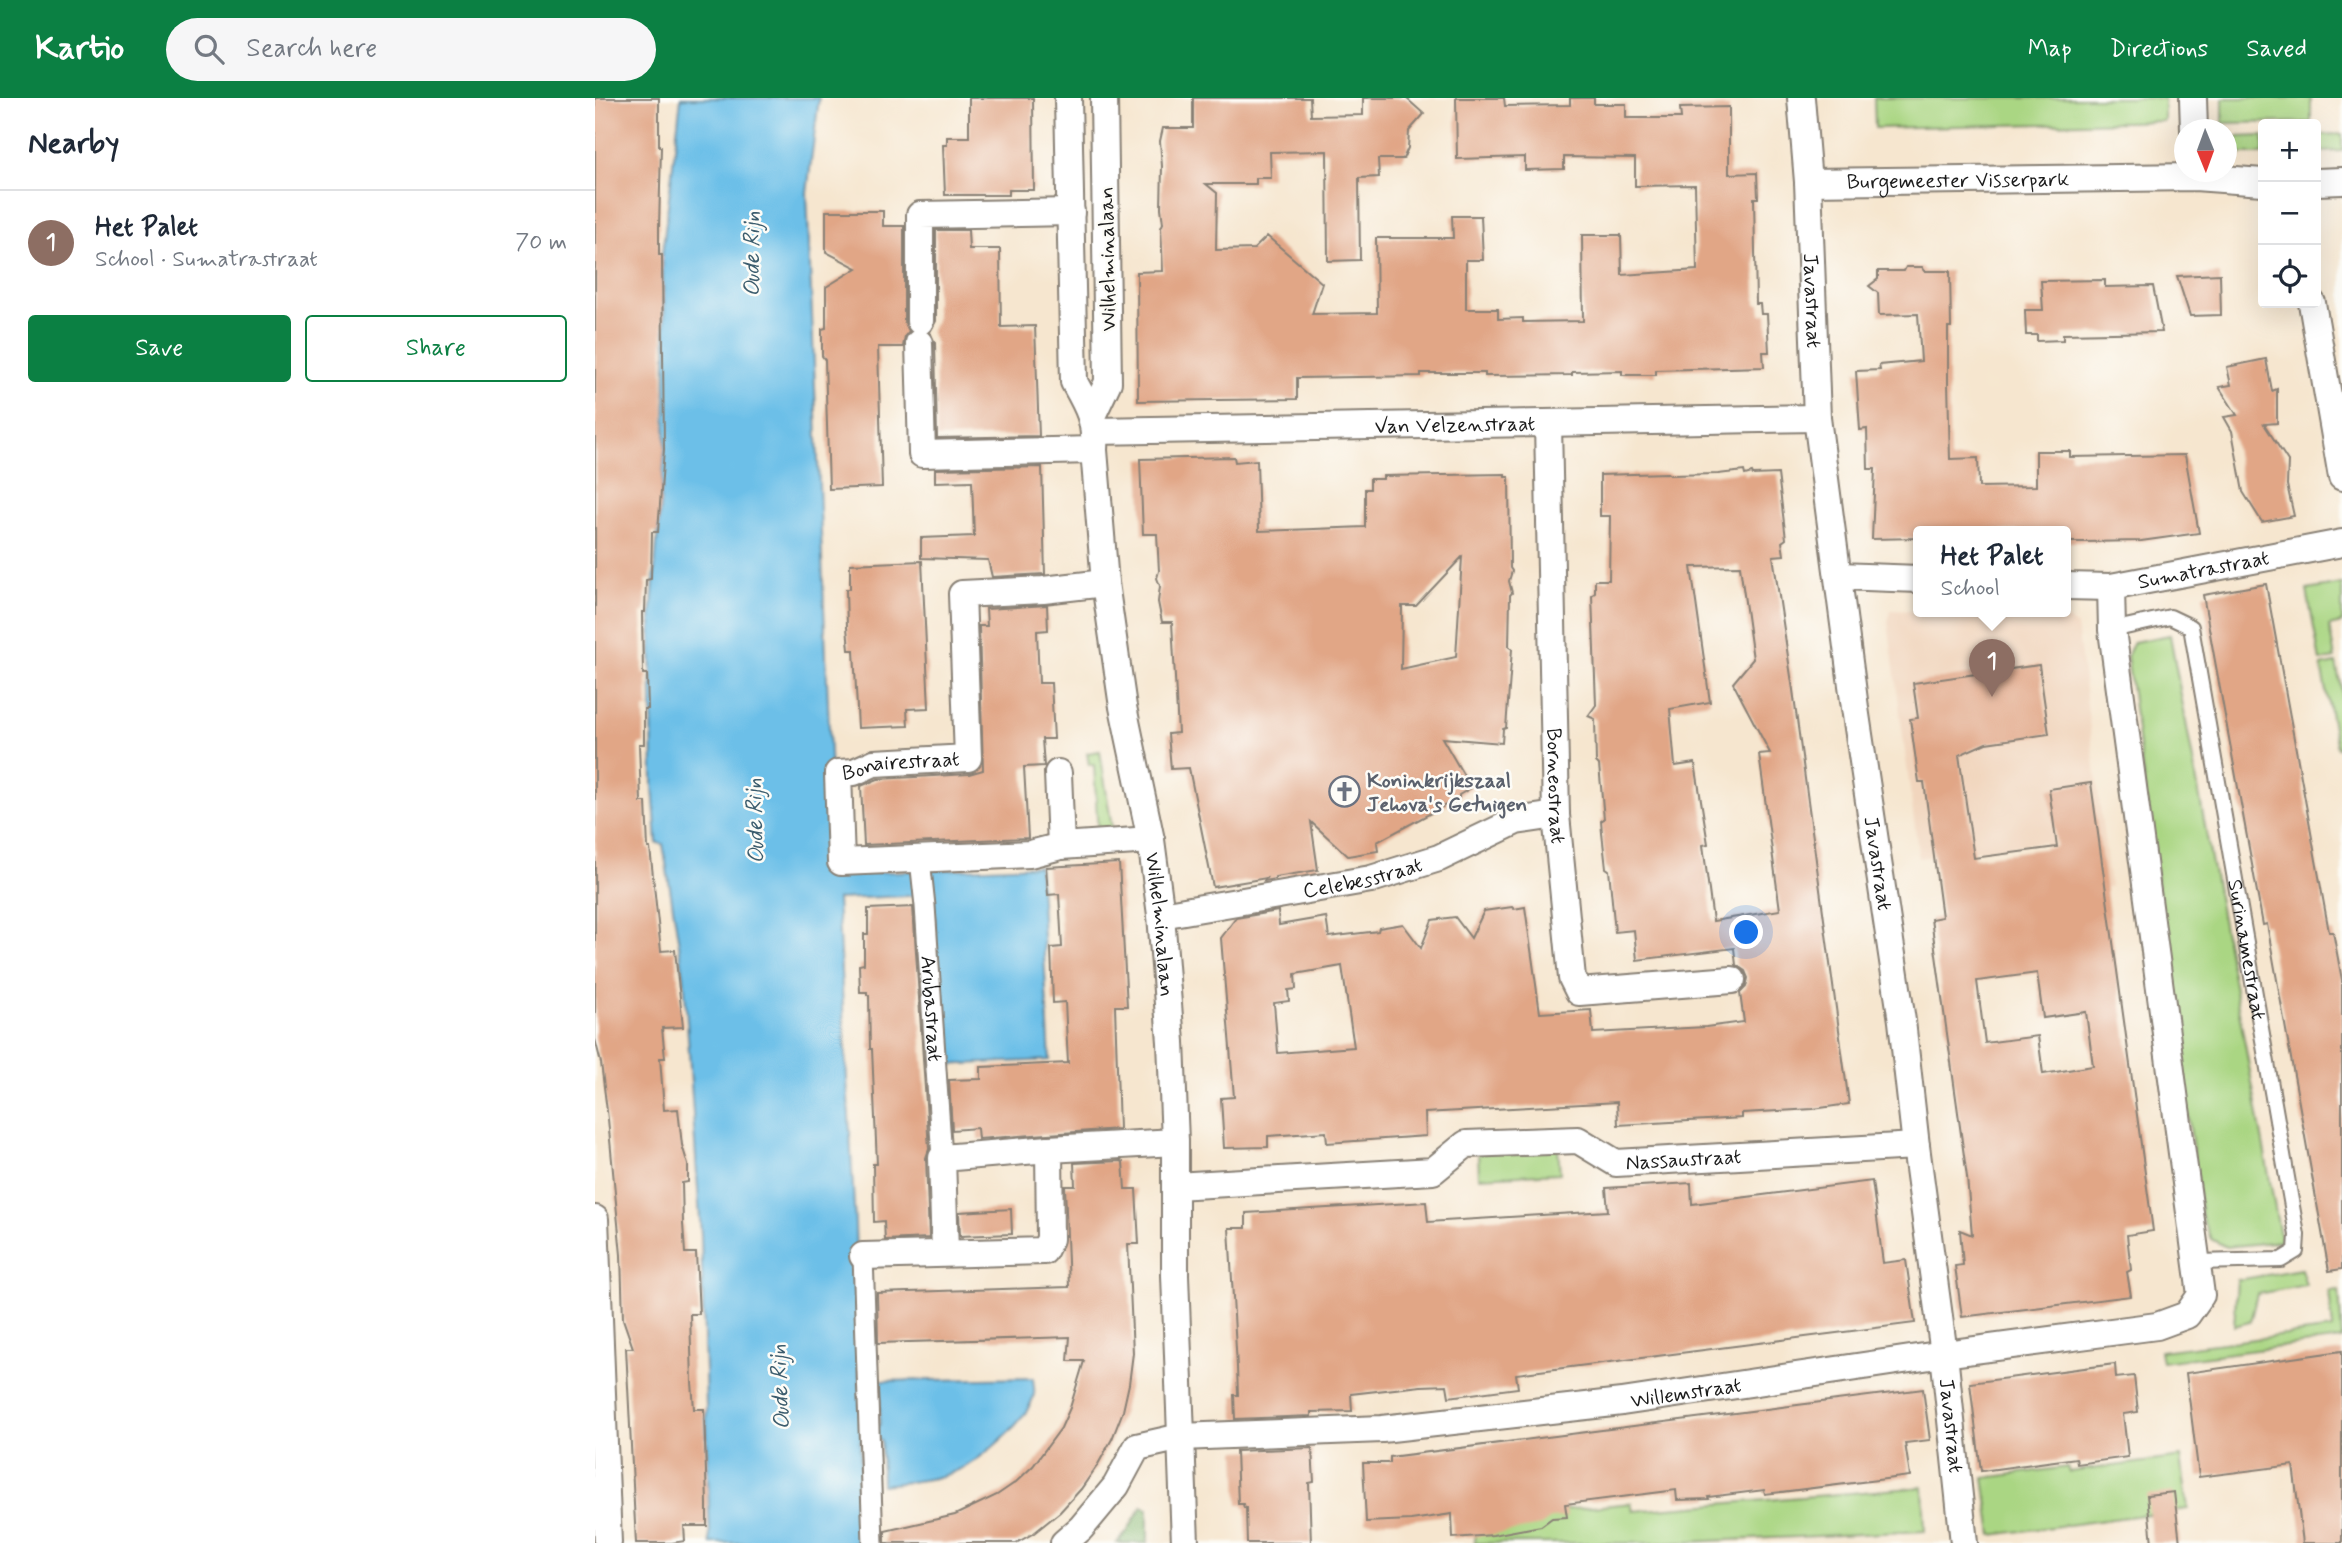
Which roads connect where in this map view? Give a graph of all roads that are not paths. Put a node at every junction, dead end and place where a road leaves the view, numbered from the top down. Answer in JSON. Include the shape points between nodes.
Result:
{"nodes":[{"id":1,"x":1068,"y":98,"type":"edge"},
{"id":2,"x":1104,"y":98,"type":"edge"},
{"id":3,"x":1801,"y":98,"type":"edge"},
{"id":4,"x":2193,"y":98,"type":"edge"},
{"id":5,"x":2194,"y":119,"type":"edge"},
{"id":6,"x":2174,"y":174,"type":"edge"},
{"id":7,"x":2237,"y":179,"type":"edge"},
{"id":8,"x":2258,"y":181,"type":"edge"},
{"id":9,"x":2342,"y":181,"type":"edge"},
{"id":10,"x":1808,"y":182,"type":"junction"},
{"id":11,"x":2321,"y":182,"type":"edge"},
{"id":12,"x":1071,"y":212,"type":"junction"},
{"id":13,"x":2313,"y":308,"type":"edge"},
{"id":14,"x":1817,"y":418,"type":"junction"},
{"id":15,"x":1548,"y":424,"type":"junction"},
{"id":16,"x":1094,"y":432,"type":"junction"},
{"id":17,"x":921,"y":465,"type":"joint"},
{"id":18,"x":2342,"y":477,"type":"edge"},
{"id":19,"x":2342,"y":543,"type":"edge"},
{"id":20,"x":1839,"y":576,"type":"junction"},
{"id":21,"x":1913,"y":579,"type":"edge"},
{"id":22,"x":1105,"y":583,"type":"junction"},
{"id":23,"x":2071,"y":586,"type":"edge"},
{"id":24,"x":2111,"y":587,"type":"junction"},
{"id":25,"x":2112,"y":630,"type":"junction"},
{"id":26,"x":1058,"y":773,"type":"dead end"},
{"id":27,"x":1556,"y":815,"type":"junction"},
{"id":28,"x":1151,"y":840,"type":"junction"},
{"id":29,"x":1061,"y":846,"type":"junction"},
{"id":30,"x":920,"y":859,"type":"junction"},
{"id":31,"x":1161,"y":915,"type":"junction"},
{"id":32,"x":1733,"y":980,"type":"dead end"},
{"id":33,"x":1175,"y":1142,"type":"junction"},
{"id":34,"x":1916,"y":1146,"type":"junction"},
{"id":35,"x":1049,"y":1149,"type":"junction"},
{"id":36,"x":942,"y":1158,"type":"junction"},
{"id":37,"x":1175,"y":1186,"type":"junction"},
{"id":38,"x":596,"y":1230,"type":"edge"},
{"id":39,"x":945,"y":1252,"type":"junction"},
{"id":40,"x":863,"y":1256,"type":"joint"},
{"id":41,"x":2197,"y":1262,"type":"junction"},
{"id":42,"x":1944,"y":1354,"type":"junction"},
{"id":43,"x":1181,"y":1437,"type":"junction"},
{"id":44,"x":608,"y":1543,"type":"edge"},
{"id":45,"x":873,"y":1543,"type":"edge"},
{"id":46,"x":1064,"y":1543,"type":"edge"},
{"id":47,"x":1185,"y":1543,"type":"edge"},
{"id":48,"x":1964,"y":1543,"type":"edge"}],
"edges":[{"from":1,"to":12,"type":"street","name":"Wilhelminalaan"},
{"from":2,"to":16,"type":"street","name":"Wilhelminalaan","via":[[1108,382]]},
{"from":3,"to":10,"type":"street"},
{"from":4,"to":5,"type":"street"},
{"from":6,"to":10,"type":"street","name":"Burgemeester Visserpark"},
{"from":7,"to":8,"type":"street","name":"Burgemeester Visserpark"},
{"from":9,"to":11,"type":"street"},
{"from":10,"to":14,"type":"street","name":"Javastraat"},
{"from":12,"to":16,"type":"street","name":"Wilhelminalaan","via":[[1074,382]]},
{"from":12,"to":17,"type":"street","name":"Wilhelminalaan","via":[[920,215]]},
{"from":13,"to":18,"type":"street"},
{"from":14,"to":15,"type":"street","name":"Van Velzenstraat"},
{"from":14,"to":20,"type":"street","name":"Javastraat"},
{"from":15,"to":16,"type":"street","name":"Van Velzenstraat"},
{"from":15,"to":27,"type":"street","name":"Borneostraat"},
{"from":16,"to":17,"type":"street","name":"Van Velzenstraat"},
{"from":16,"to":22,"type":"street","name":"Wilhelminalaan"},
{"from":19,"to":24,"type":"street","name":"Sumatrastraat"},
{"from":20,"to":21,"type":"street"},
{"from":20,"to":34,"type":"street","name":"Javastraat"},
{"from":22,"to":28,"type":"street","name":"Wilhelminalaan","via":[[1123,707]]},
{"from":22,"to":30,"type":"street","name":"Bonairestraat","via":[[961,594],[968,758],[874,763],[838,773],[841,862]]},
{"from":23,"to":24,"type":"street","name":"Sumatrastraat"},
{"from":24,"to":25,"type":"street"},
{"from":25,"to":41,"type":"street"},
{"from":25,"to":41,"type":"lane","name":"Surinamestraat","via":[[2170,617],[2190,627],[2297,1235],[2296,1251],[2281,1260]]},
{"from":26,"to":29,"type":"street"},
{"from":27,"to":31,"type":"street","name":"Celebesstraat","via":[[1517,821],[1439,858],[1371,879]]},
{"from":27,"to":32,"type":"street","name":"Borneostraat","via":[[1572,978],[1579,992]]},
{"from":28,"to":29,"type":"street","name":"Bonairestraat"},
{"from":28,"to":31,"type":"street","name":"Wilhelminalaan"},
{"from":29,"to":30,"type":"street","name":"Bonairestraat","via":[[1030,854]]},
{"from":30,"to":36,"type":"street","name":"Arubastraat"},
{"from":31,"to":33,"type":"street","name":"Wilhelminalaan"},
{"from":33,"to":35,"type":"street"},
{"from":33,"to":37,"type":"street","name":"Wilhelminalaan"},
{"from":34,"to":37,"type":"street","name":"Nassaustraat","via":[[1616,1163],[1578,1140],[1466,1144],[1433,1171]]},
{"from":34,"to":42,"type":"street","name":"Javastraat"},
{"from":35,"to":36,"type":"street"},
{"from":35,"to":39,"type":"street","via":[[1050,1240],[1044,1251]]},
{"from":36,"to":39,"type":"street","name":"Arubastraat"},
{"from":37,"to":43,"type":"street","name":"Wilhelminalaan"},
{"from":38,"to":44,"type":"street"},
{"from":39,"to":40,"type":"street"},
{"from":40,"to":45,"type":"street"},
{"from":41,"to":42,"type":"street","name":"Willemstraat","via":[[2201,1295],[2187,1315],[2157,1326]]},
{"from":42,"to":43,"type":"street","name":"Willemstraat","via":[[1646,1399],[1382,1429]]},
{"from":42,"to":48,"type":"street","name":"Javastraat"},
{"from":43,"to":46,"type":"street","via":[[1137,1447],[1116,1486]]},
{"from":43,"to":47,"type":"street","name":"Wilhelminalaan"}]}
